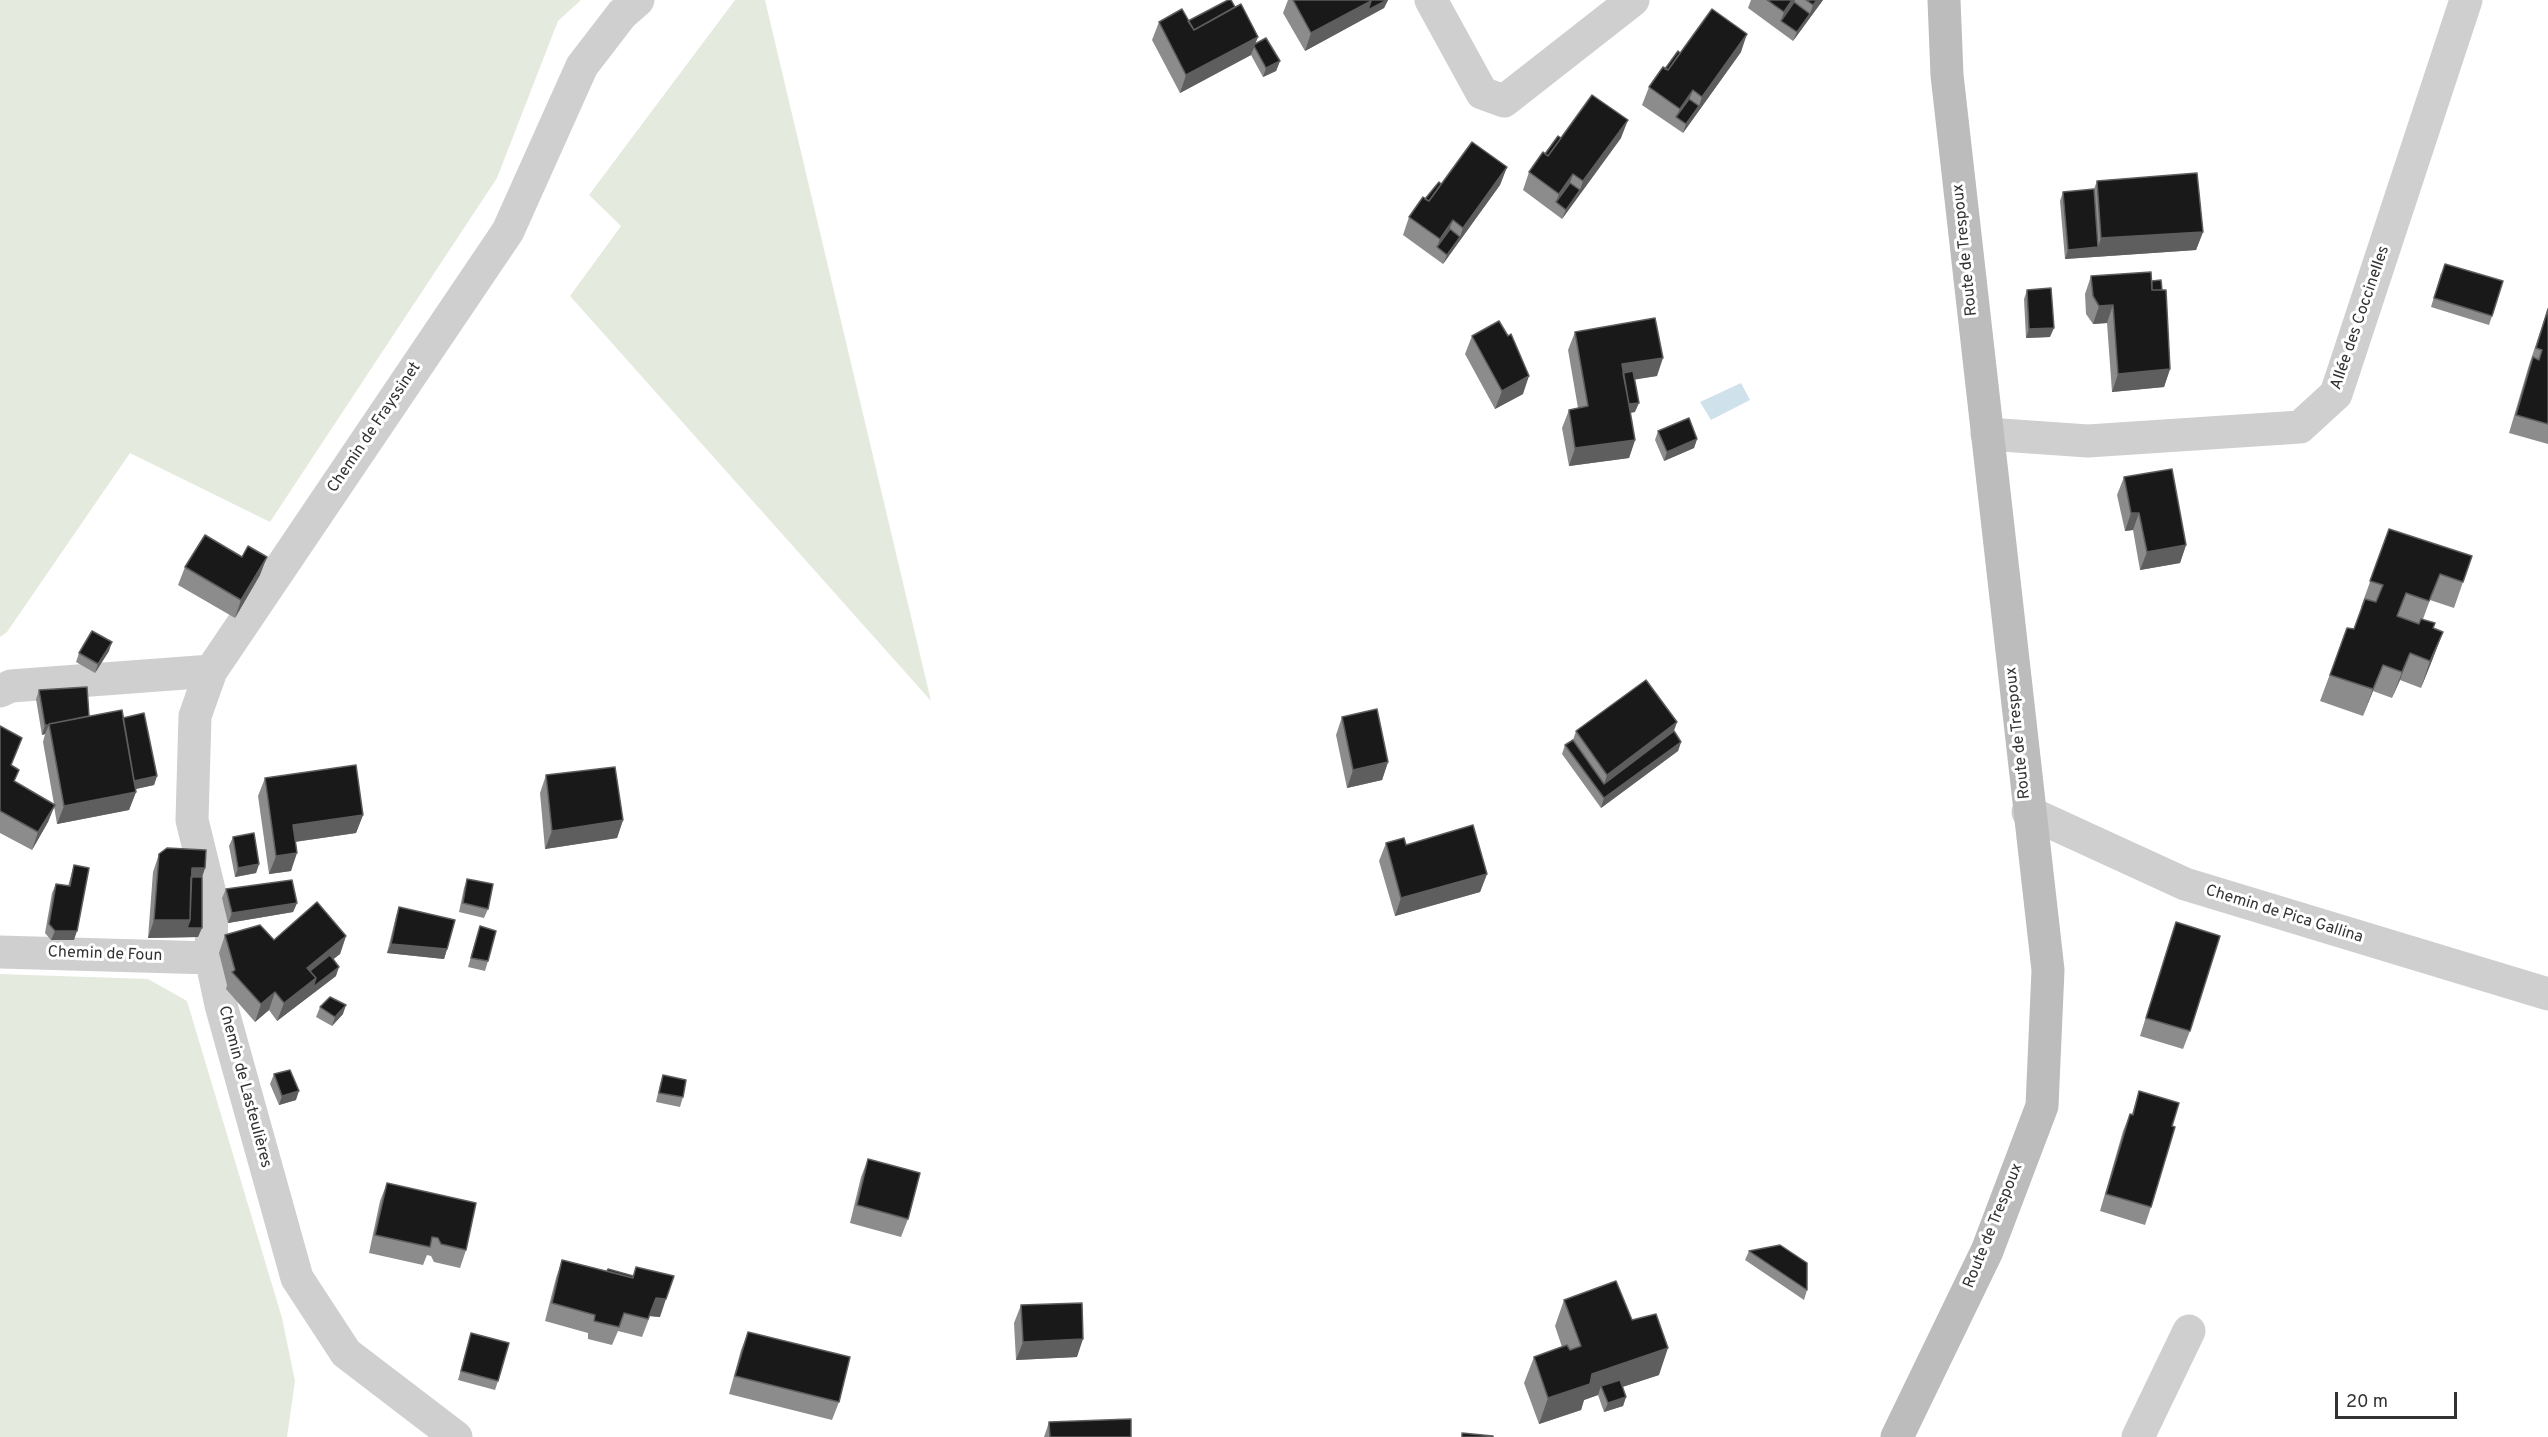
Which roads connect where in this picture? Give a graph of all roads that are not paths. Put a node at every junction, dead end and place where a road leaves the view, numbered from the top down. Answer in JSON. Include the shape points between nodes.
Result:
{"nodes":[{"id":1,"x":638,"y":0,"type":"edge"},
{"id":2,"x":1431,"y":0,"type":"edge"},
{"id":3,"x":1633,"y":0,"type":"edge"},
{"id":4,"x":1944,"y":0,"type":"edge"},
{"id":5,"x":2466,"y":0,"type":"edge"},
{"id":6,"x":1987,"y":434,"type":"junction"},
{"id":7,"x":211,"y":671,"type":"junction"},
{"id":8,"x":0,"y":690,"type":"edge"},
{"id":9,"x":2028,"y":812,"type":"junction"},
{"id":10,"x":0,"y":952,"type":"edge"},
{"id":11,"x":211,"y":958,"type":"junction"},
{"id":12,"x":2548,"y":994,"type":"edge"},
{"id":13,"x":2189,"y":1331,"type":"dead end"},
{"id":14,"x":456,"y":1437,"type":"edge"},
{"id":15,"x":1897,"y":1437,"type":"edge"},
{"id":16,"x":2138,"y":1437,"type":"edge"}],
"edges":[{"from":1,"to":7,"type":"street","name":"Chemin de Frayssinet","via":[[622,14],[582,66],[508,231]]},
{"from":2,"to":3,"type":"street","via":[[1482,93],[1504,101]]},
{"from":4,"to":6,"type":"street","name":"Route de Trespoux","via":[[1947,75]]},
{"from":5,"to":6,"type":"street","name":"Allée des Coccinelles","via":[[2336,394],[2300,427],[2088,441]]},
{"from":6,"to":9,"type":"street","name":"Route de Trespoux"},
{"from":7,"to":8,"type":"street"},
{"from":7,"to":11,"type":"street","name":"Chemin de Lasteulières","via":[[195,716],[192,820],[212,902]]},
{"from":9,"to":12,"type":"street","name":"Chemin de Pica Gallina","via":[[2184,885]]},
{"from":9,"to":15,"type":"street","name":"Route de Trespoux","via":[[2048,970],[2042,1106],[1987,1251]]},
{"from":10,"to":11,"type":"street","name":"Chemin de Foun"},
{"from":11,"to":14,"type":"street","name":"Chemin de Lasteulières","via":[[297,1278],[346,1353]]},
{"from":13,"to":16,"type":"street"}]}
